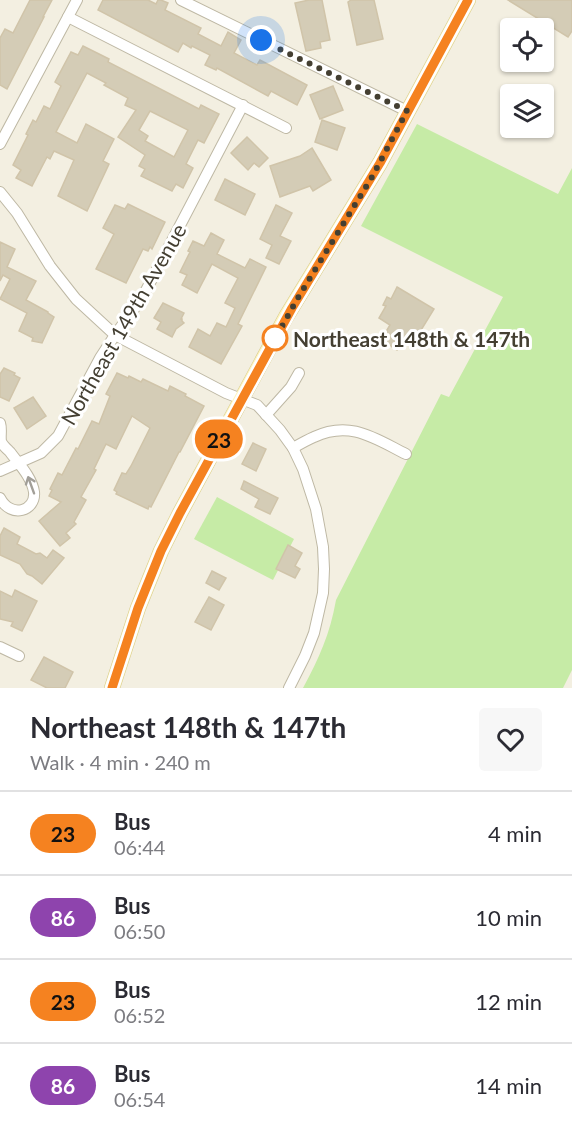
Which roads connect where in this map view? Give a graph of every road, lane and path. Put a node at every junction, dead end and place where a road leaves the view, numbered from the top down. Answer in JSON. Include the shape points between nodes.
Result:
{"nodes":[{"id":1,"x":77,"y":0,"type":"edge"},
{"id":2,"x":181,"y":0,"type":"edge"},
{"id":3,"x":468,"y":0,"type":"edge"},
{"id":4,"x":68,"y":17,"type":"junction"},
{"id":5,"x":243,"y":105,"type":"junction"},
{"id":6,"x":407,"y":111,"type":"junction"},
{"id":7,"x":286,"y":128,"type":"dead end"},
{"id":8,"x":0,"y":144,"type":"edge"},
{"id":9,"x":0,"y":192,"type":"edge"},
{"id":10,"x":114,"y":335,"type":"junction"},
{"id":11,"x":299,"y":373,"type":"dead end"},
{"id":12,"x":241,"y":399,"type":"junction"},
{"id":13,"x":266,"y":415,"type":"junction"},
{"id":14,"x":0,"y":423,"type":"edge"},
{"id":15,"x":293,"y":448,"type":"junction"},
{"id":16,"x":406,"y":454,"type":"dead end"},
{"id":17,"x":18,"y":463,"type":"junction"},
{"id":18,"x":0,"y":471,"type":"edge"},
{"id":19,"x":0,"y":498,"type":"edge"},
{"id":20,"x":0,"y":647,"type":"edge"},
{"id":21,"x":19,"y":656,"type":"dead end"},
{"id":22,"x":112,"y":688,"type":"edge"},
{"id":23,"x":289,"y":688,"type":"edge"}],
"edges":[{"from":1,"to":4,"type":"street"},
{"from":2,"to":6,"type":"street"},
{"from":3,"to":6,"type":"main road"},
{"from":4,"to":5,"type":"street"},
{"from":4,"to":8,"type":"street"},
{"from":5,"to":7,"type":"street"},
{"from":5,"to":10,"type":"street","name":"Northeast 149th Avenue","via":[[142,298]]},
{"from":6,"to":12,"type":"main road"},
{"from":9,"to":10,"type":"street","via":[[76,299]]},
{"from":10,"to":12,"type":"street"},
{"from":10,"to":17,"type":"street","name":"Northeast 149th Avenue","via":[[58,436],[41,453]]},
{"from":11,"to":13,"type":"street"},
{"from":12,"to":13,"type":"street","via":[[257,405]]},
{"from":12,"to":22,"type":"main road","via":[[161,551]]},
{"from":13,"to":15,"type":"street"},
{"from":14,"to":17,"type":"street","via":[[1,441]]},
{"from":15,"to":16,"type":"street","via":[[328,432],[354,430]]},
{"from":15,"to":23,"type":"street","via":[[316,509],[324,569],[314,633]]},
{"from":17,"to":18,"type":"street","name":"Northeast 149th Avenue"},
{"from":19,"to":17,"type":"street","one_way":true,"via":[[3,505],[14,511],[32,502],[34,489]]},
{"from":20,"to":21,"type":"street"}]}
